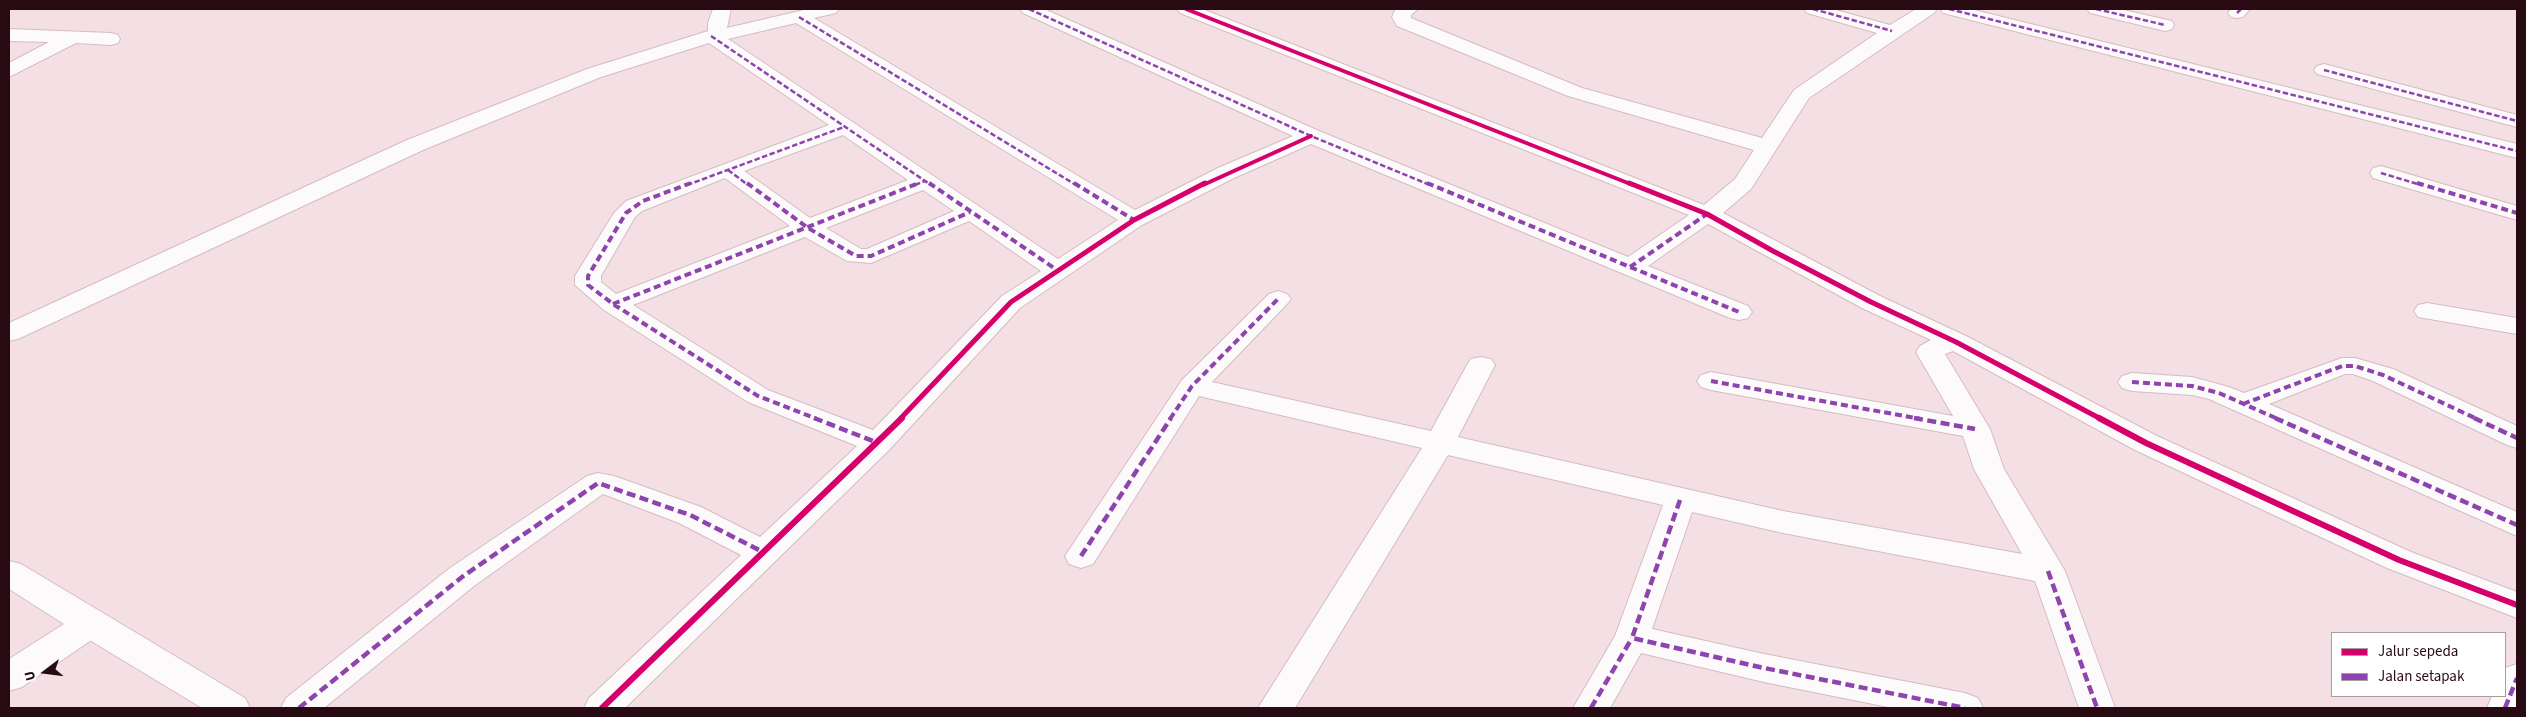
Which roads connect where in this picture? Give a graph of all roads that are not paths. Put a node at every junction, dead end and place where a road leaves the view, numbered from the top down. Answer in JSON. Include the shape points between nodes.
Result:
{"nodes":[{"id":1,"x":722,"y":9,"type":"edge"},
{"id":2,"x":830,"y":9,"type":"edge"},
{"id":3,"x":1029,"y":9,"type":"edge"},
{"id":4,"x":1186,"y":9,"type":"edge"},
{"id":5,"x":1409,"y":9,"type":"edge"},
{"id":6,"x":1813,"y":9,"type":"edge"},
{"id":7,"x":1928,"y":9,"type":"edge"},
{"id":8,"x":1948,"y":9,"type":"edge"},
{"id":9,"x":2096,"y":9,"type":"edge"},
{"id":10,"x":798,"y":17,"type":"junction"},
{"id":11,"x":2164,"y":25,"type":"dead end"},
{"id":12,"x":1892,"y":31,"type":"junction"},
{"id":13,"x":9,"y":34,"type":"edge"},
{"id":14,"x":714,"y":36,"type":"junction"},
{"id":15,"x":73,"y":37,"type":"junction"},
{"id":16,"x":110,"y":39,"type":"dead end"},
{"id":17,"x":2324,"y":70,"type":"dead end"},
{"id":18,"x":9,"y":71,"type":"edge"},
{"id":19,"x":2517,"y":121,"type":"edge"},
{"id":20,"x":844,"y":126,"type":"junction"},
{"id":21,"x":1311,"y":136,"type":"junction"},
{"id":22,"x":1768,"y":147,"type":"junction"},
{"id":23,"x":2517,"y":151,"type":"edge"},
{"id":24,"x":728,"y":170,"type":"junction"},
{"id":25,"x":2380,"y":173,"type":"dead end"},
{"id":26,"x":925,"y":181,"type":"junction"},
{"id":27,"x":970,"y":212,"type":"junction"},
{"id":28,"x":2517,"y":213,"type":"edge"},
{"id":29,"x":1707,"y":214,"type":"junction"},
{"id":30,"x":1134,"y":220,"type":"junction"},
{"id":31,"x":808,"y":228,"type":"junction"},
{"id":32,"x":1630,"y":268,"type":"junction"},
{"id":33,"x":1057,"y":270,"type":"junction"},
{"id":34,"x":1278,"y":299,"type":"dead end"},
{"id":35,"x":612,"y":304,"type":"junction"},
{"id":36,"x":2427,"y":311,"type":"dead end"},
{"id":37,"x":1739,"y":312,"type":"dead end"},
{"id":38,"x":2517,"y":326,"type":"edge"},
{"id":39,"x":9,"y":333,"type":"edge"},
{"id":40,"x":1956,"y":342,"type":"junction"},
{"id":41,"x":1481,"y":365,"type":"dead end"},
{"id":42,"x":1711,"y":381,"type":"dead end"},
{"id":43,"x":2132,"y":382,"type":"dead end"},
{"id":44,"x":1192,"y":386,"type":"junction"},
{"id":45,"x":2243,"y":404,"type":"junction"},
{"id":46,"x":1975,"y":429,"type":"junction"},
{"id":47,"x":2517,"y":438,"type":"edge"},
{"id":48,"x":878,"y":443,"type":"junction"},
{"id":49,"x":1440,"y":443,"type":"junction"},
{"id":50,"x":1680,"y":500,"type":"junction"},
{"id":51,"x":2517,"y":525,"type":"edge"},
{"id":52,"x":763,"y":552,"type":"junction"},
{"id":53,"x":1081,"y":556,"type":"dead end"},
{"id":54,"x":2048,"y":571,"type":"junction"},
{"id":55,"x":9,"y":573,"type":"edge"},
{"id":56,"x":2517,"y":605,"type":"edge"},
{"id":57,"x":90,"y":624,"type":"junction"},
{"id":58,"x":1632,"y":638,"type":"junction"},
{"id":59,"x":9,"y":677,"type":"edge"},
{"id":60,"x":2517,"y":678,"type":"edge"},
{"id":61,"x":232,"y":708,"type":"edge"},
{"id":62,"x":299,"y":708,"type":"edge"},
{"id":63,"x":602,"y":708,"type":"edge"},
{"id":64,"x":1276,"y":708,"type":"edge"},
{"id":65,"x":1591,"y":708,"type":"edge"},
{"id":66,"x":1965,"y":708,"type":"edge"},
{"id":67,"x":2097,"y":708,"type":"edge"},
{"id":68,"x":2505,"y":708,"type":"edge"}],
"edges":[{"from":1,"to":14,"type":"street"},
{"from":2,"to":10,"type":"street"},
{"from":3,"to":21,"type":"street"},
{"from":4,"to":29,"type":"street"},
{"from":5,"to":22,"type":"street","via":[[1401,17],[1404,22],[1575,92]]},
{"from":6,"to":12,"type":"street"},
{"from":7,"to":12,"type":"street"},
{"from":8,"to":23,"type":"street"},
{"from":9,"to":11,"type":"street"},
{"from":10,"to":14,"type":"street"},
{"from":10,"to":30,"type":"street"},
{"from":12,"to":22,"type":"street","via":[[1801,94]]},
{"from":13,"to":15,"type":"street"},
{"from":14,"to":20,"type":"street"},
{"from":14,"to":39,"type":"street","via":[[594,73],[424,141]]},
{"from":15,"to":16,"type":"street"},
{"from":15,"to":18,"type":"street"},
{"from":17,"to":19,"type":"street"},
{"from":20,"to":24,"type":"street"},
{"from":20,"to":26,"type":"street"},
{"from":21,"to":30,"type":"street","via":[[1226,173]]},
{"from":21,"to":32,"type":"street"},
{"from":22,"to":29,"type":"street","via":[[1743,184]]},
{"from":24,"to":31,"type":"street"},
{"from":24,"to":35,"type":"street","via":[[643,200],[626,213],[588,276],[588,285]]},
{"from":25,"to":28,"type":"street"},
{"from":26,"to":27,"type":"street"},
{"from":26,"to":31,"type":"street"},
{"from":27,"to":31,"type":"street","via":[[864,257],[856,256]]},
{"from":27,"to":33,"type":"street"},
{"from":29,"to":32,"type":"street"},
{"from":29,"to":40,"type":"street","via":[[1871,302]]},
{"from":30,"to":33,"type":"street"},
{"from":31,"to":35,"type":"street"},
{"from":32,"to":37,"type":"street"},
{"from":33,"to":48,"type":"street","via":[[1011,302],[989,323]]},
{"from":34,"to":44,"type":"street"},
{"from":35,"to":48,"type":"street","via":[[758,396]]},
{"from":36,"to":38,"type":"street"},
{"from":40,"to":46,"type":"street","via":[[1936,347],[1930,352]]},
{"from":40,"to":56,"type":"street","via":[[2146,443],[2399,560]]},
{"from":41,"to":49,"type":"street"},
{"from":42,"to":46,"type":"street"},
{"from":43,"to":45,"type":"street","via":[[2199,388]]},
{"from":44,"to":49,"type":"street"},
{"from":44,"to":53,"type":"street"},
{"from":45,"to":47,"type":"street","via":[[2342,366],[2355,366],[2383,375]]},
{"from":45,"to":51,"type":"street"},
{"from":46,"to":54,"type":"street","via":[[1989,469]]},
{"from":48,"to":52,"type":"street"},
{"from":49,"to":50,"type":"street"},
{"from":49,"to":64,"type":"street"},
{"from":50,"to":54,"type":"street"},
{"from":50,"to":58,"type":"street"},
{"from":52,"to":62,"type":"street","via":[[690,515],[598,483],[462,577]]},
{"from":52,"to":63,"type":"street"},
{"from":54,"to":67,"type":"street"},
{"from":55,"to":57,"type":"street"},
{"from":57,"to":59,"type":"street"},
{"from":57,"to":61,"type":"street"},
{"from":58,"to":65,"type":"street"},
{"from":58,"to":66,"type":"street"},
{"from":60,"to":68,"type":"street"}]}
